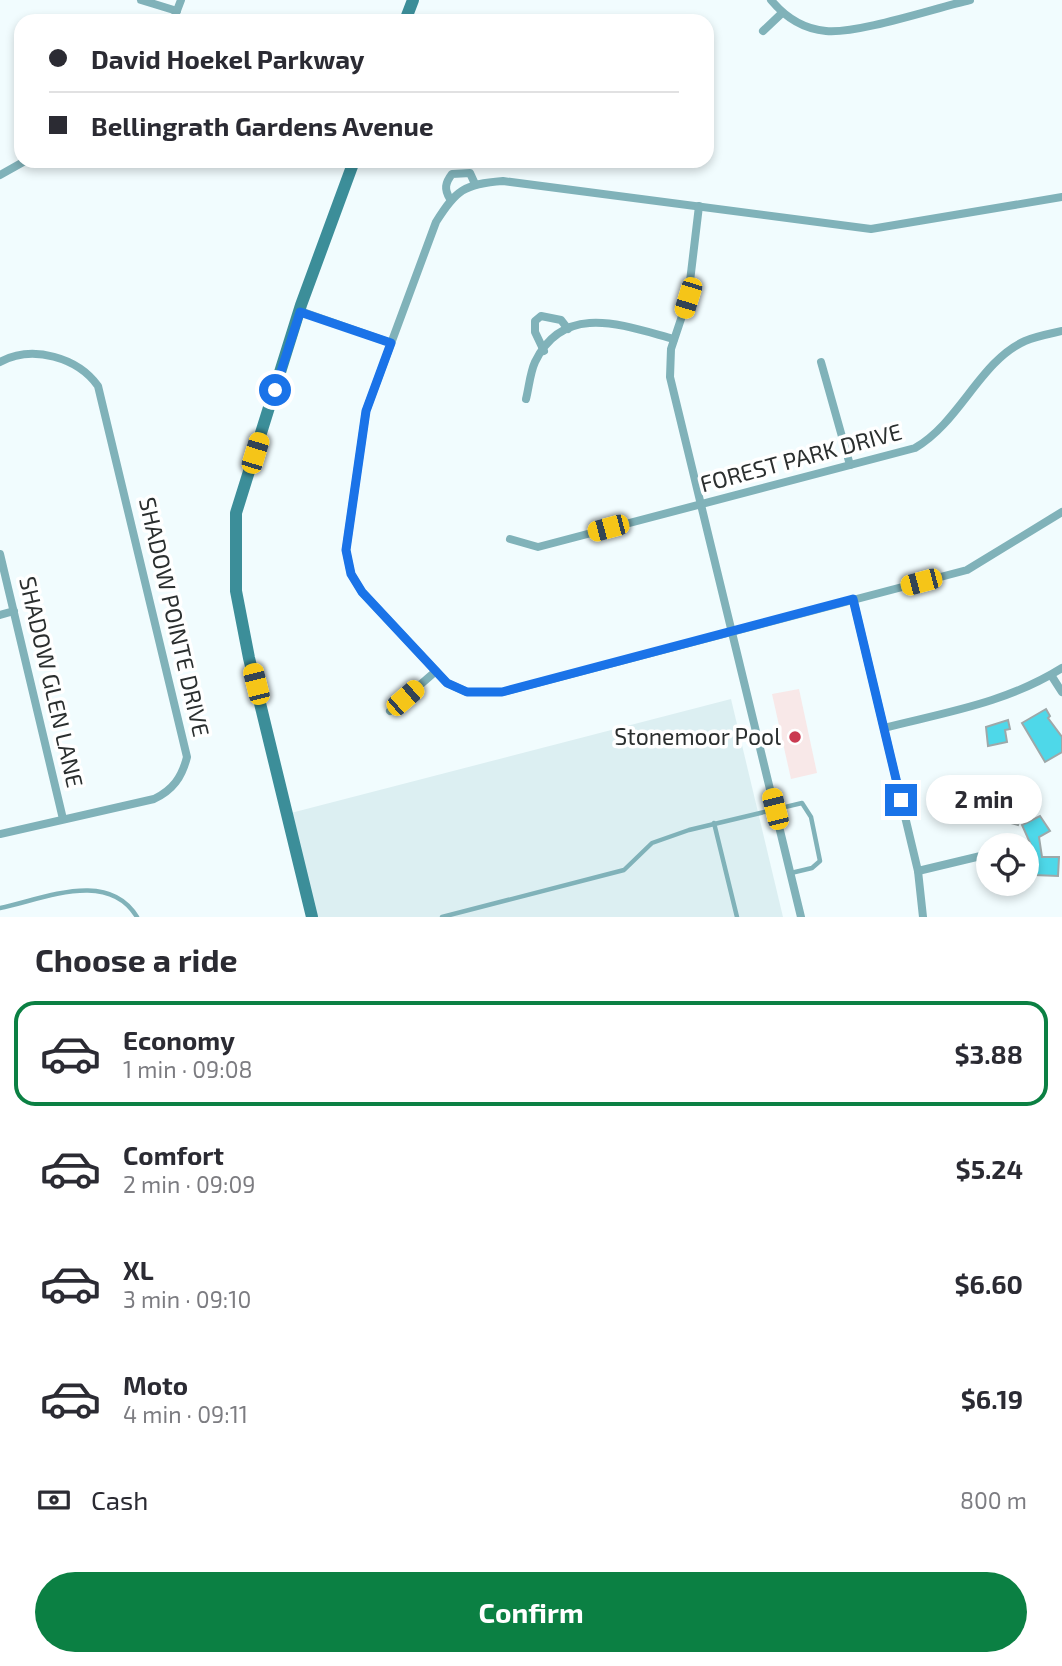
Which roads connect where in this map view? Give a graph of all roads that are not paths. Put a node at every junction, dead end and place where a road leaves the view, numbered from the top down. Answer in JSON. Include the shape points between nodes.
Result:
{"nodes":[{"id":1,"x":141,"y":0,"type":"edge"},
{"id":2,"x":181,"y":0,"type":"edge"},
{"id":3,"x":771,"y":0,"type":"edge"},
{"id":4,"x":970,"y":0,"type":"edge"},
{"id":5,"x":177,"y":11,"type":"junction"},
{"id":6,"x":176,"y":14,"type":"edge"},
{"id":7,"x":782,"y":14,"type":"junction"},
{"id":8,"x":763,"y":31,"type":"dead end"},
{"id":9,"x":351,"y":168,"type":"edge"},
{"id":10,"x":475,"y":184,"type":"junction"},
{"id":11,"x":1062,"y":197,"type":"edge"},
{"id":12,"x":450,"y":200,"type":"junction"},
{"id":13,"x":699,"y":206,"type":"junction"},
{"id":14,"x":300,"y":312,"type":"junction"},
{"id":15,"x":568,"y":329,"type":"junction"},
{"id":16,"x":1062,"y":331,"type":"edge"},
{"id":17,"x":674,"y":340,"type":"junction"},
{"id":18,"x":391,"y":343,"type":"junction"},
{"id":19,"x":544,"y":351,"type":"junction"},
{"id":20,"x":0,"y":362,"type":"edge"},
{"id":21,"x":821,"y":362,"type":"dead end"},
{"id":22,"x":526,"y":399,"type":"dead end"},
{"id":23,"x":850,"y":465,"type":"junction"},
{"id":24,"x":701,"y":504,"type":"junction"},
{"id":25,"x":1062,"y":512,"type":"edge"},
{"id":26,"x":510,"y":539,"type":"dead end"},
{"id":27,"x":0,"y":554,"type":"edge"},
{"id":28,"x":853,"y":599,"type":"junction"},
{"id":29,"x":14,"y":611,"type":"junction"},
{"id":30,"x":0,"y":615,"type":"edge"},
{"id":31,"x":732,"y":631,"type":"junction"},
{"id":32,"x":1062,"y":668,"type":"edge"},
{"id":33,"x":436,"y":671,"type":"junction"},
{"id":34,"x":1051,"y":675,"type":"junction"},
{"id":35,"x":1062,"y":692,"type":"edge"},
{"id":36,"x":390,"y":711,"type":"dead end"},
{"id":37,"x":884,"y":728,"type":"junction"},
{"id":38,"x":775,"y":809,"type":"junction"},
{"id":39,"x":64,"y":820,"type":"junction"},
{"id":40,"x":714,"y":824,"type":"junction"},
{"id":41,"x":0,"y":834,"type":"edge"},
{"id":42,"x":976,"y":857,"type":"edge"},
{"id":43,"x":918,"y":871,"type":"junction"},
{"id":44,"x":790,"y":873,"type":"junction"},
{"id":45,"x":0,"y":908,"type":"edge"},
{"id":46,"x":137,"y":917,"type":"edge"},
{"id":47,"x":312,"y":917,"type":"edge"},
{"id":48,"x":442,"y":917,"type":"edge"},
{"id":49,"x":737,"y":917,"type":"edge"},
{"id":50,"x":801,"y":917,"type":"edge"},
{"id":51,"x":923,"y":917,"type":"edge"}],
"edges":[{"from":1,"to":5,"type":"street"},
{"from":2,"to":5,"type":"street"},
{"from":3,"to":7,"type":"street"},
{"from":4,"to":7,"type":"street","via":[[827,31]]},
{"from":5,"to":6,"type":"street"},
{"from":7,"to":8,"type":"street"},
{"from":9,"to":14,"type":"main road"},
{"from":10,"to":12,"type":"street"},
{"from":10,"to":12,"type":"street","via":[[470,173],[452,174],[446,182]]},
{"from":10,"to":13,"type":"street","via":[[503,181]]},
{"from":11,"to":13,"type":"street","via":[[871,229]]},
{"from":12,"to":18,"type":"street","via":[[436,222]]},
{"from":13,"to":17,"type":"street","via":[[688,298]]},
{"from":14,"to":18,"type":"street"},
{"from":14,"to":47,"type":"main road","via":[[236,513],[236,591]]},
{"from":15,"to":17,"type":"street","via":[[595,321]]},
{"from":15,"to":19,"type":"street"},
{"from":15,"to":19,"type":"street","via":[[561,320],[541,316],[535,321]]},
{"from":16,"to":23,"type":"street","name":"FOREST PARK DRIVE","via":[[1023,342],[1008,352],[931,439],[915,448]]},
{"from":17,"to":24,"type":"street","via":[[670,377]]},
{"from":18,"to":33,"type":"street","via":[[366,411],[346,550],[351,574],[362,592]]},
{"from":19,"to":22,"type":"street","via":[[536,362]]},
{"from":20,"to":39,"type":"street","name":"SHADOW POINTE DRIVE","via":[[27,356],[69,360],[99,386],[187,757],[184,770],[168,792]]},
{"from":21,"to":23,"type":"street"},
{"from":23,"to":24,"type":"street","name":"FOREST PARK DRIVE"},
{"from":24,"to":26,"type":"street","name":"FOREST PARK DRIVE","via":[[538,547]]},
{"from":24,"to":31,"type":"street"},
{"from":25,"to":28,"type":"street","via":[[967,570]]},
{"from":27,"to":29,"type":"street","name":"SHADOW GLEN LANE"},
{"from":28,"to":31,"type":"street"},
{"from":28,"to":37,"type":"street"},
{"from":29,"to":30,"type":"street"},
{"from":29,"to":39,"type":"street","name":"SHADOW GLEN LANE"},
{"from":31,"to":33,"type":"street","via":[[502,692],[467,692],[447,683]]},
{"from":31,"to":38,"type":"street"},
{"from":32,"to":34,"type":"street"},
{"from":33,"to":36,"type":"street"},
{"from":34,"to":35,"type":"street"},
{"from":34,"to":37,"type":"street","via":[[999,699]]},
{"from":37,"to":43,"type":"street"},
{"from":38,"to":40,"type":"lane"},
{"from":38,"to":44,"type":"street"},
{"from":38,"to":44,"type":"lane","via":[[802,803],[811,817],[820,861],[812,868]]},
{"from":39,"to":41,"type":"street","name":"SHADOW POINTE DRIVE"},
{"from":40,"to":48,"type":"lane","via":[[652,843],[624,870]]},
{"from":40,"to":49,"type":"lane"},
{"from":42,"to":43,"type":"street"},
{"from":43,"to":51,"type":"street"},
{"from":44,"to":50,"type":"street"},
{"from":45,"to":46,"type":"lane","via":[[97,890],[122,899]]}]}
